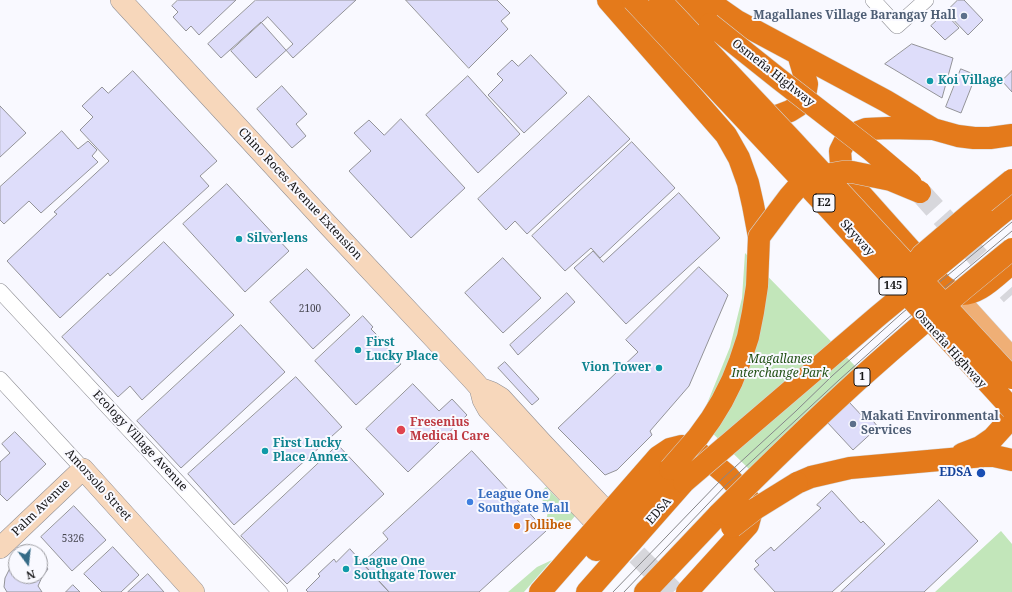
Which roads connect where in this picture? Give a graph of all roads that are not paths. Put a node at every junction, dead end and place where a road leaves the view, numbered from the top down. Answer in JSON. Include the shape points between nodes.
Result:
{"nodes":[{"id":1,"x":121,"y":0,"type":"edge"},
{"id":2,"x":608,"y":0,"type":"edge"},
{"id":3,"x":630,"y":0,"type":"edge"},
{"id":4,"x":633,"y":0,"type":"edge"},
{"id":5,"x":660,"y":0,"type":"edge"},
{"id":6,"x":681,"y":0,"type":"edge"},
{"id":7,"x":707,"y":0,"type":"edge"},
{"id":8,"x":873,"y":0,"type":"edge"},
{"id":9,"x":926,"y":0,"type":"edge"},
{"id":10,"x":798,"y":54,"type":"junction"},
{"id":11,"x":719,"y":111,"type":"junction"},
{"id":12,"x":753,"y":114,"type":"junction"},
{"id":13,"x":933,"y":129,"type":"junction"},
{"id":14,"x":1012,"y":135,"type":"edge"},
{"id":15,"x":1012,"y":180,"type":"edge"},
{"id":16,"x":859,"y":192,"type":"junction"},
{"id":17,"x":1012,"y":205,"type":"edge"},
{"id":18,"x":759,"y":236,"type":"junction"},
{"id":19,"x":1012,"y":249,"type":"edge"},
{"id":20,"x":1012,"y":263,"type":"edge"},
{"id":21,"x":942,"y":285,"type":"junction"},
{"id":22,"x":0,"y":291,"type":"edge"},
{"id":23,"x":878,"y":316,"type":"junction"},
{"id":24,"x":1012,"y":359,"type":"edge"},
{"id":25,"x":1012,"y":378,"type":"edge"},
{"id":26,"x":0,"y":379,"type":"edge"},
{"id":27,"x":1012,"y":409,"type":"edge"},
{"id":28,"x":1012,"y":417,"type":"edge"},
{"id":29,"x":951,"y":458,"type":"junction"},
{"id":30,"x":1012,"y":460,"type":"edge"},
{"id":31,"x":83,"y":469,"type":"junction"},
{"id":32,"x":677,"y":476,"type":"junction"},
{"id":33,"x":726,"y":520,"type":"junction"},
{"id":34,"x":604,"y":526,"type":"junction"},
{"id":35,"x":0,"y":548,"type":"edge"},
{"id":36,"x":194,"y":592,"type":"edge"},
{"id":37,"x":280,"y":592,"type":"edge"},
{"id":38,"x":540,"y":592,"type":"edge"},
{"id":39,"x":560,"y":592,"type":"edge"},
{"id":40,"x":587,"y":592,"type":"edge"},
{"id":41,"x":645,"y":592,"type":"edge"},
{"id":42,"x":672,"y":592,"type":"edge"},
{"id":43,"x":687,"y":592,"type":"edge"}],
"edges":[{"from":1,"to":34,"type":"main road","name":"Chino Roces Avenue Extension","via":[[480,388],[501,398]]},
{"from":2,"to":11,"type":"highway"},
{"from":3,"to":11,"type":"highway"},
{"from":4,"to":27,"type":"highway","name":"Skyway","number":"E2","bridge":true,"via":[[827,206]]},
{"from":5,"to":25,"type":"highway","name":"Skyway","number":"E2","bridge":true},
{"from":6,"to":18,"type":"highway","name":"Osmeña Highway","bridge":true,"via":[[920,192],[891,180],[852,172],[825,175],[796,189]]},
{"from":7,"to":10,"type":"highway","via":[[738,21]]},
{"from":8,"to":9,"type":"street","via":[[898,26]]},
{"from":10,"to":12,"type":"highway","via":[[807,84],[805,96],[798,106],[776,116]]},
{"from":10,"to":13,"type":"highway"},
{"from":11,"to":12,"type":"highway"},
{"from":11,"to":18,"type":"highway","via":[[726,135],[739,158],[748,183]]},
{"from":11,"to":28,"type":"main road","name":"Osmeña Highway","number":"145"},
{"from":12,"to":16,"type":"highway","via":[[795,148]]},
{"from":13,"to":14,"type":"highway","via":[[974,138]]},
{"from":13,"to":16,"type":"highway","via":[[866,129],[845,141],[840,151],[841,164]]},
{"from":15,"to":23,"type":"highway","bridge":true,"via":[[922,256]]},
{"from":16,"to":21,"type":"highway"},
{"from":17,"to":23,"type":"highway","name":"EDSA","bridge":true},
{"from":18,"to":32,"type":"highway","bridge":true,"via":[[757,286],[748,336],[740,361],[729,388]]},
{"from":19,"to":33,"type":"highway","number":"1","bridge":true,"via":[[907,337],[809,426]]},
{"from":20,"to":21,"type":"highway","via":[[982,288],[973,292],[955,293]]},
{"from":21,"to":24,"type":"main road"},
{"from":22,"to":37,"type":"street","name":"Ecology Village Avenue"},
{"from":23,"to":32,"type":"highway","name":"EDSA","bridge":true},
{"from":26,"to":31,"type":"street","name":"Amorsolo Street"},
{"from":28,"to":29,"type":"highway","via":[[993,438],[980,447]]},
{"from":29,"to":30,"type":"highway","via":[[994,456]]},
{"from":29,"to":33,"type":"highway","bridge":true,"via":[[850,468],[811,477],[755,509]]},
{"from":31,"to":35,"type":"main road","name":"Palm Avenue"},
{"from":31,"to":36,"type":"main road","name":"Amorsolo Street"},
{"from":32,"to":39,"type":"highway","via":[[581,566]]},
{"from":32,"to":40,"type":"highway","name":"EDSA"},
{"from":33,"to":41,"type":"highway","number":"1"},
{"from":33,"to":42,"type":"highway"},
{"from":34,"to":38,"type":"highway"},
{"from":34,"to":43,"type":"highway","via":[[658,457],[670,449],[682,446],[709,460],[728,476],[751,502],[752,510],[748,525]]}]}
